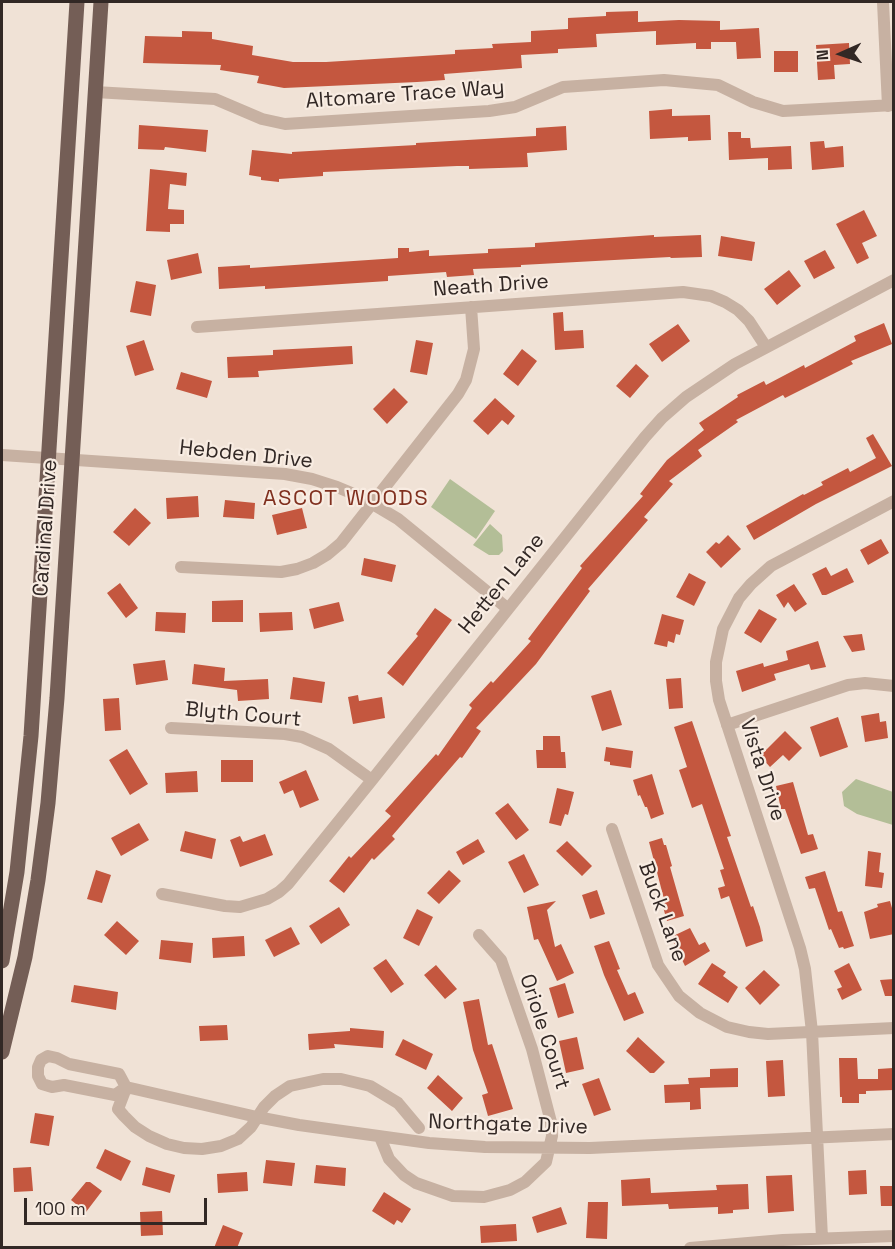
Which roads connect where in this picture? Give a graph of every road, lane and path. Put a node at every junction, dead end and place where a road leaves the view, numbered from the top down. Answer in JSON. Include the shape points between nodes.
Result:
{"nodes":[{"id":1,"x":77,"y":2,"type":"edge"},
{"id":2,"x":101,"y":2,"type":"edge"},
{"id":3,"x":883,"y":2,"type":"edge"},
{"id":4,"x":95,"y":92,"type":"junction"},
{"id":5,"x":891,"y":106,"type":"edge"},
{"id":6,"x":894,"y":280,"type":"edge"},
{"id":7,"x":471,"y":307,"type":"junction"},
{"id":8,"x":197,"y":327,"type":"dead end"},
{"id":9,"x":766,"y":347,"type":"junction"},
{"id":10,"x":2,"y":455,"type":"edge"},
{"id":11,"x":49,"y":458,"type":"junction"},
{"id":12,"x":71,"y":460,"type":"junction"},
{"id":13,"x":894,"y":501,"type":"edge"},
{"id":14,"x":373,"y":503,"type":"junction"},
{"id":15,"x":181,"y":567,"type":"dead end"},
{"id":16,"x":507,"y":608,"type":"junction"},
{"id":17,"x":894,"y":686,"type":"edge"},
{"id":18,"x":727,"y":725,"type":"junction"},
{"id":19,"x":171,"y":728,"type":"dead end"},
{"id":20,"x":372,"y":780,"type":"junction"},
{"id":21,"x":612,"y":829,"type":"dead end"},
{"id":22,"x":162,"y":894,"type":"dead end"},
{"id":23,"x":479,"y":935,"type":"dead end"},
{"id":24,"x":2,"y":961,"type":"edge"},
{"id":25,"x":894,"y":1028,"type":"edge"},
{"id":26,"x":812,"y":1032,"type":"junction"},
{"id":27,"x":2,"y":1052,"type":"edge"},
{"id":28,"x":126,"y":1087,"type":"junction"},
{"id":29,"x":256,"y":1117,"type":"junction"},
{"id":30,"x":419,"y":1128,"type":"dead end"},
{"id":31,"x":894,"y":1134,"type":"edge"},
{"id":32,"x":380,"y":1137,"type":"junction"},
{"id":33,"x":818,"y":1137,"type":"junction"},
{"id":34,"x":551,"y":1148,"type":"junction"},
{"id":35,"x":894,"y":1236,"type":"edge"},
{"id":36,"x":822,"y":1238,"type":"junction"},
{"id":37,"x":690,"y":1248,"type":"edge"}],
"edges":[{"from":1,"to":11,"type":"main road","name":"Cardinal Drive"},
{"from":2,"to":4,"type":"main road","name":"Cardinal Drive"},
{"from":3,"to":5,"type":"street"},
{"from":4,"to":5,"type":"street","name":"Altomare Trace Way","via":[[215,99],[262,119],[285,124],[489,111],[515,107],[563,87],[664,80],[718,86],[783,111]]},
{"from":4,"to":12,"type":"main road","name":"Cardinal Drive"},
{"from":6,"to":9,"type":"street","name":"Hetten Lane"},
{"from":7,"to":8,"type":"street","name":"Neath Drive"},
{"from":7,"to":9,"type":"street","name":"Neath Drive","via":[[696,293],[738,310]]},
{"from":7,"to":14,"type":"street","via":[[474,349],[466,380]]},
{"from":9,"to":16,"type":"street","name":"Hetten Lane","via":[[712,378],[662,418]]},
{"from":10,"to":11,"type":"street","name":"Hebden Drive"},
{"from":11,"to":12,"type":"street","name":"Hebden Drive"},
{"from":11,"to":24,"type":"main road","name":"Cardinal Drive","via":[[31,735],[17,872]]},
{"from":12,"to":14,"type":"street","name":"Hebden Drive","via":[[285,474],[337,486]]},
{"from":12,"to":27,"type":"main road","name":"Cardinal Drive","via":[[48,803],[25,957]]},
{"from":13,"to":18,"type":"street","name":"Vista Drive","via":[[771,566],[739,598],[723,629],[716,662],[719,700]]},
{"from":14,"to":15,"type":"street","via":[[341,543],[297,569],[264,573]]},
{"from":14,"to":16,"type":"street","name":"Hebden Drive"},
{"from":16,"to":20,"type":"street","name":"Hetten Lane"},
{"from":17,"to":18,"type":"street","via":[[848,685]]},
{"from":18,"to":26,"type":"street","name":"Vista Drive","via":[[800,948]]},
{"from":19,"to":20,"type":"street","name":"Blyth Court","via":[[302,737],[329,749]]},
{"from":20,"to":22,"type":"street","name":"Hetten Lane","via":[[288,884],[267,899],[225,906]]},
{"from":21,"to":26,"type":"street","name":"Buck Lane","via":[[653,955],[679,996],[713,1020],[749,1032]]},
{"from":23,"to":34,"type":"street","name":"Oriole Court","via":[[501,960],[521,1015],[543,1085],[551,1122]]},
{"from":25,"to":26,"type":"street","name":"Buck Lane"},
{"from":26,"to":33,"type":"street","name":"Vista Drive"},
{"from":28,"to":28,"type":"street","name":"Northgate Drive","via":[[119,1074],[57,1058],[48,1056],[38,1067],[42,1084],[52,1087],[64,1085],[115,1095]]},
{"from":28,"to":29,"type":"street","name":"Northgate Drive"},
{"from":28,"to":29,"type":"street","via":[[118,1109],[135,1127],[167,1144],[184,1148],[201,1149],[238,1140]]},
{"from":29,"to":30,"type":"street","via":[[290,1086],[341,1079],[383,1092]]},
{"from":29,"to":32,"type":"street","name":"Northgate Drive"},
{"from":31,"to":33,"type":"street","name":"Northgate Drive"},
{"from":32,"to":34,"type":"street","name":"Northgate Drive","via":[[485,1147]]},
{"from":32,"to":34,"type":"street","via":[[389,1159],[404,1175],[436,1192],[466,1198],[501,1193],[525,1182],[546,1162]]},
{"from":33,"to":34,"type":"street","name":"Northgate Drive"},
{"from":33,"to":36,"type":"street","name":"Vista Drive"},
{"from":35,"to":36,"type":"street"},
{"from":36,"to":37,"type":"street"}]}
